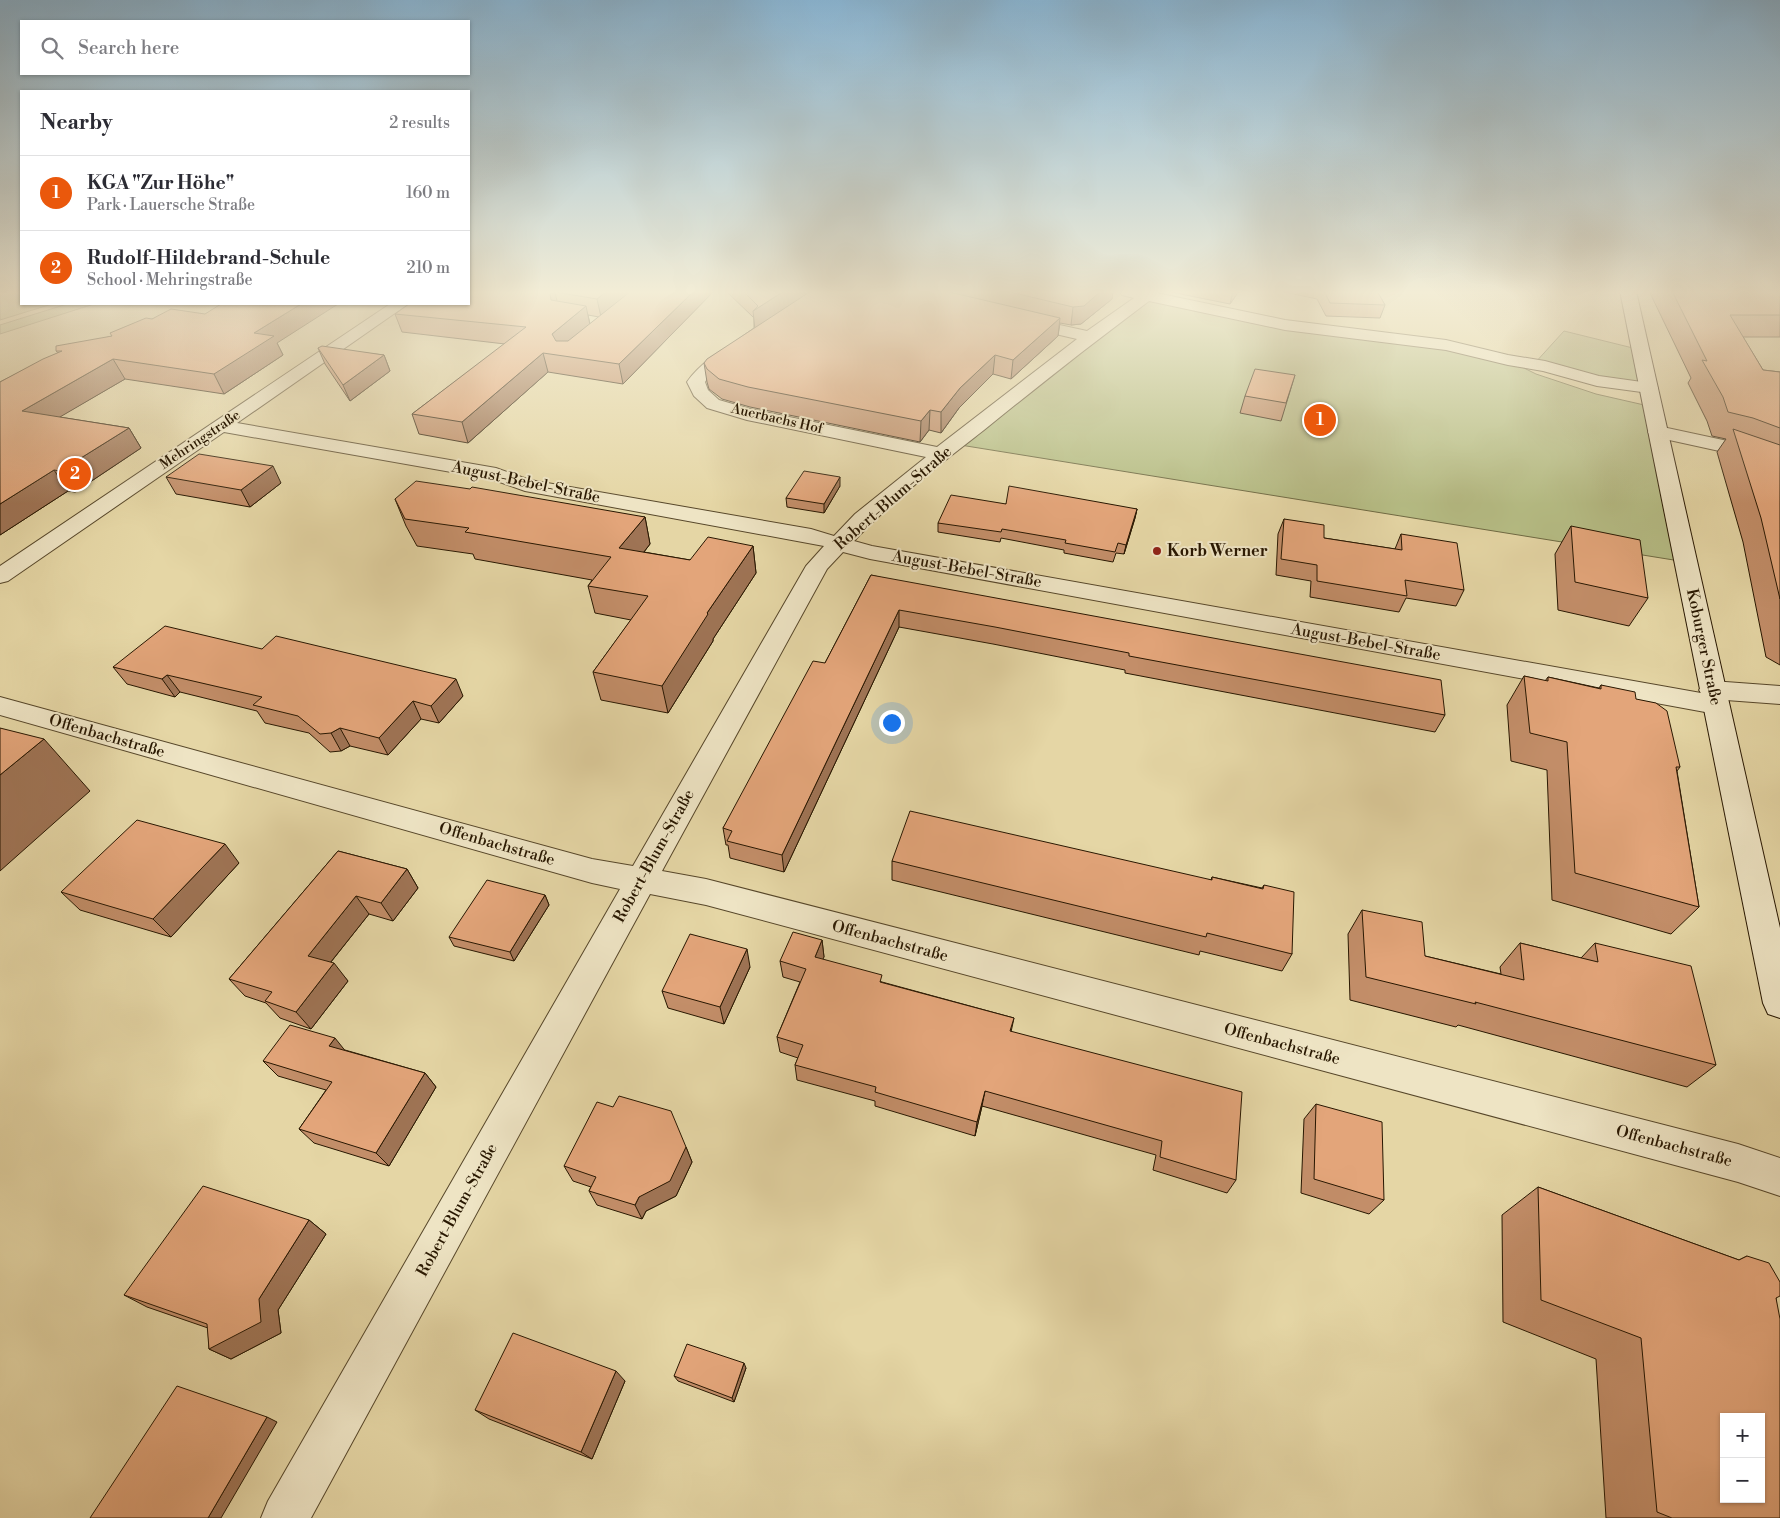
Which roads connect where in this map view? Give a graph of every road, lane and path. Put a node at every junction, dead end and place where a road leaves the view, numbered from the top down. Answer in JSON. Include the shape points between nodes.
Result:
{"nodes":[{"id":1,"x":315,"y":362,"type":"edge"},
{"id":2,"x":718,"y":362,"type":"edge"},
{"id":3,"x":1058,"y":362,"type":"edge"},
{"id":4,"x":1512,"y":362,"type":"edge"},
{"id":5,"x":1519,"y":362,"type":"edge"},
{"id":6,"x":1643,"y":362,"type":"edge"},
{"id":7,"x":1649,"y":388,"type":"junction"},
{"id":8,"x":1652,"y":407,"type":"junction"},
{"id":9,"x":221,"y":426,"type":"junction"},
{"id":10,"x":1658,"y":432,"type":"junction"},
{"id":11,"x":941,"y":454,"type":"junction"},
{"id":12,"x":1780,"y":467,"type":"edge"},
{"id":13,"x":839,"y":544,"type":"junction"},
{"id":14,"x":0,"y":576,"type":"edge"},
{"id":15,"x":1780,"y":695,"type":"edge"},
{"id":16,"x":1714,"y":697,"type":"junction"},
{"id":17,"x":0,"y":706,"type":"edge"},
{"id":18,"x":641,"y":880,"type":"junction"},
{"id":19,"x":1780,"y":1003,"type":"edge"},
{"id":20,"x":1780,"y":1177,"type":"edge"},
{"id":21,"x":285,"y":1518,"type":"edge"}],
"edges":[{"from":1,"to":9,"type":"street","name":"Mehringstraße"},
{"from":2,"to":11,"type":"street","name":"Auerbachs Hof","via":[[702,372],[696,382],[700,392],[713,404]]},
{"from":3,"to":11,"type":"street","name":"Robert-Blum-Straße"},
{"from":4,"to":8,"type":"street","via":[[1536,374],[1596,394]]},
{"from":5,"to":7,"type":"street","via":[[1597,381]]},
{"from":6,"to":7,"type":"street","name":"Koburger Straße"},
{"from":7,"to":8,"type":"street","name":"Koburger Straße"},
{"from":8,"to":10,"type":"street","name":"Koburger Straße"},
{"from":9,"to":13,"type":"street","name":"August-Bebel-Straße","via":[[496,474],[525,485],[811,536]]},
{"from":9,"to":14,"type":"street","name":"Mehringstraße"},
{"from":10,"to":12,"type":"street","via":[[1730,447]]},
{"from":10,"to":16,"type":"street","name":"Koburger Straße"},
{"from":11,"to":13,"type":"street","name":"Robert-Blum-Straße","via":[[863,519]]},
{"from":13,"to":16,"type":"street","name":"August-Bebel-Straße","via":[[870,552]]},
{"from":13,"to":18,"type":"street","name":"Robert-Blum-Straße","via":[[817,566]]},
{"from":15,"to":16,"type":"street","name":"August-Bebel-Straße"},
{"from":16,"to":19,"type":"street","name":"Koburger Straße"},
{"from":17,"to":18,"type":"street","name":"Offenbachstraße","via":[[592,871]]},
{"from":18,"to":20,"type":"street","name":"Offenbachstraße","via":[[706,892],[1738,1163]]},
{"from":18,"to":21,"type":"street","name":"Robert-Blum-Straße"}]}
